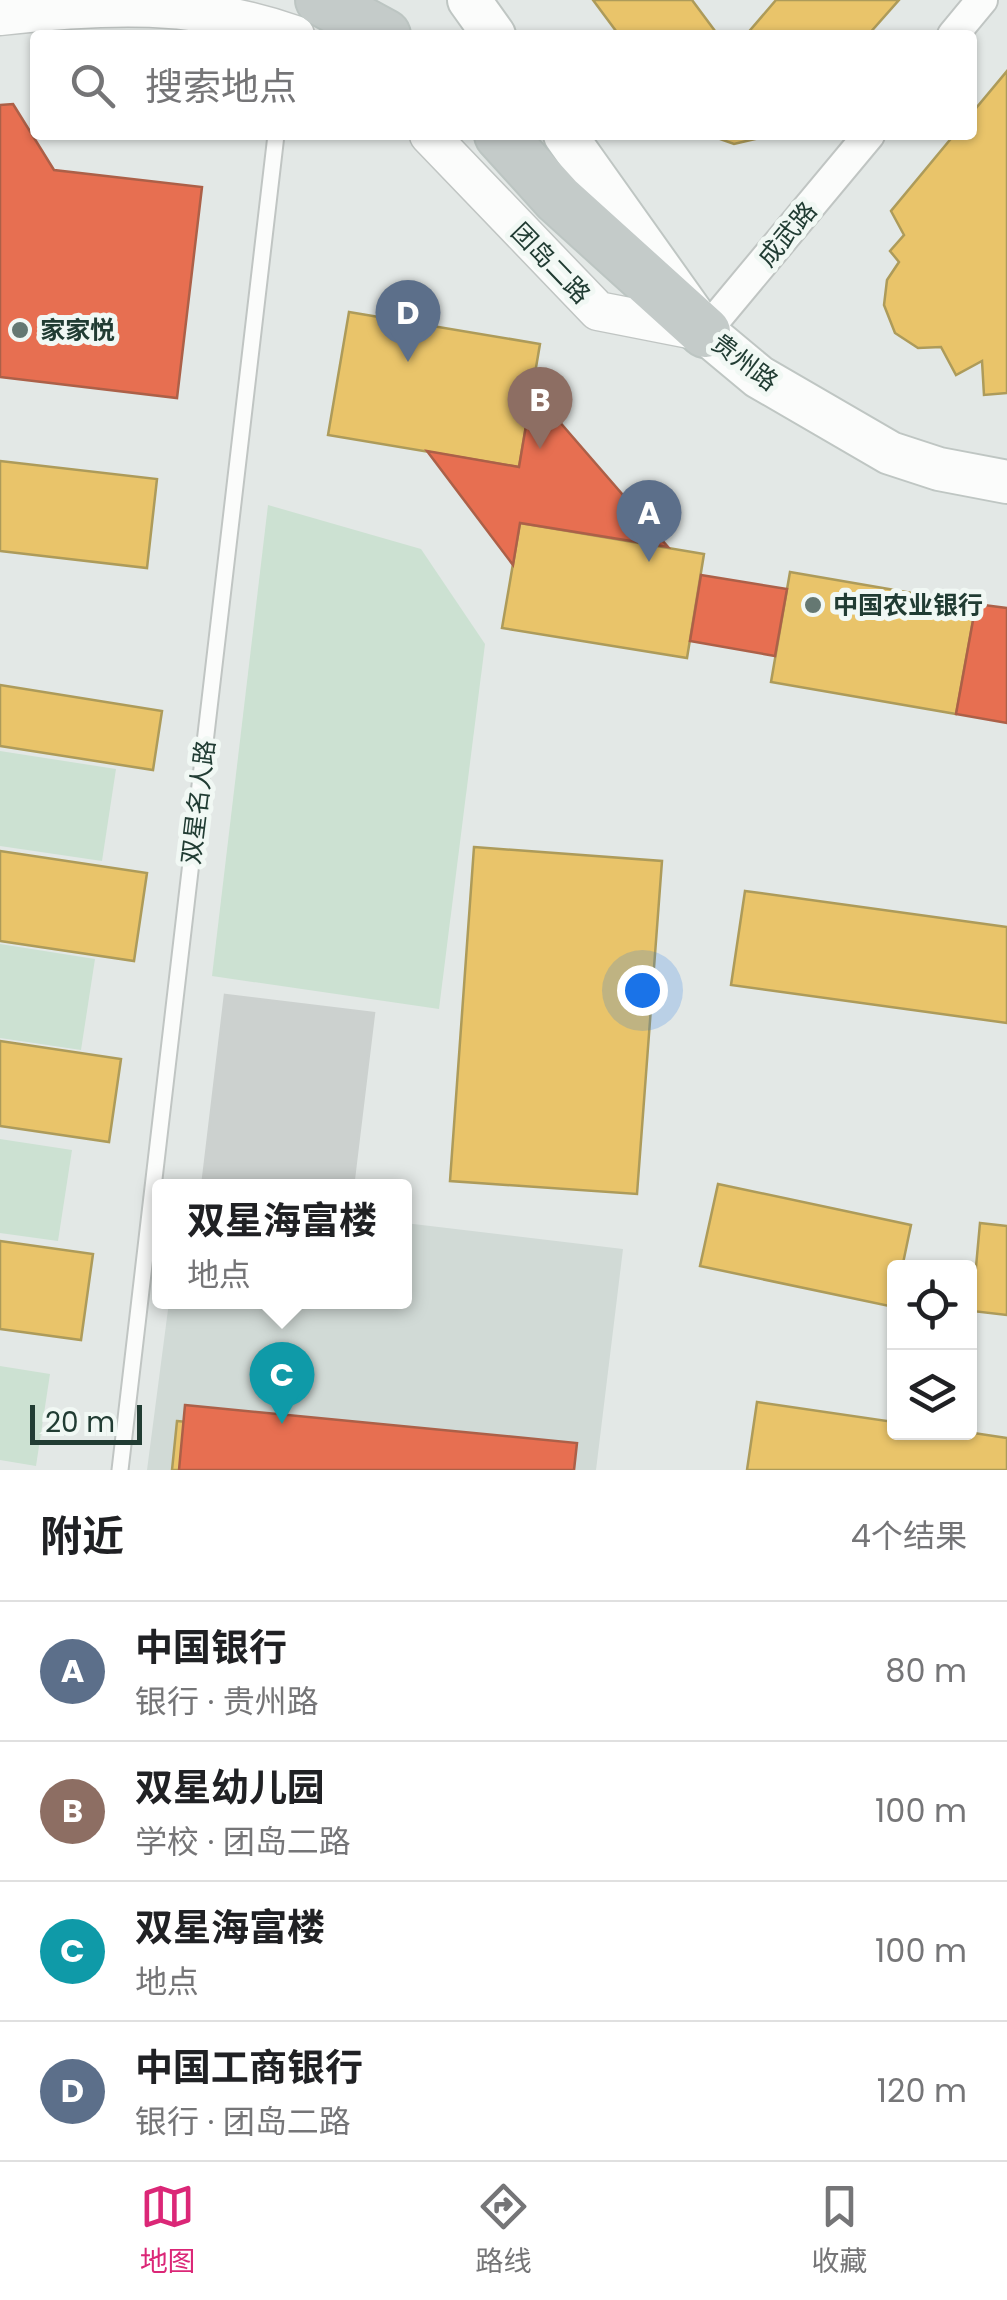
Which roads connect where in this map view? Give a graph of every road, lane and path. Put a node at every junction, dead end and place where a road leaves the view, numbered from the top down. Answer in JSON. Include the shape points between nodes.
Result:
{"nodes":[{"id":1,"x":469,"y":0,"type":"edge"},
{"id":2,"x":982,"y":0,"type":"edge"},
{"id":3,"x":0,"y":16,"type":"edge"},
{"id":4,"x":300,"y":26,"type":"edge"},
{"id":5,"x":338,"y":30,"type":"edge"},
{"id":6,"x":490,"y":30,"type":"edge"},
{"id":7,"x":956,"y":30,"type":"edge"},
{"id":8,"x":275,"y":140,"type":"edge"},
{"id":9,"x":434,"y":140,"type":"edge"},
{"id":10,"x":505,"y":140,"type":"edge"},
{"id":11,"x":569,"y":140,"type":"edge"},
{"id":12,"x":865,"y":140,"type":"edge"},
{"id":13,"x":705,"y":332,"type":"junction"},
{"id":14,"x":1007,"y":482,"type":"edge"},
{"id":15,"x":154,"y":1179,"type":"edge"},
{"id":16,"x":152,"y":1196,"type":"edge"},
{"id":17,"x":120,"y":1470,"type":"edge"}],
"edges":[{"from":1,"to":6,"type":"main road"},
{"from":2,"to":7,"type":"street"},
{"from":3,"to":4,"type":"street","via":[[108,4],[213,5]]},
{"from":4,"to":5,"type":"highway"},
{"from":8,"to":15,"type":"lane","name":"双星名人路"},
{"from":9,"to":13,"type":"street","name":"团岛二路","via":[[598,311]]},
{"from":10,"to":13,"type":"highway"},
{"from":11,"to":13,"type":"main road","name":"贵州路"},
{"from":12,"to":13,"type":"street","name":"成武路"},
{"from":13,"to":14,"type":"main road","name":"贵州路","via":[[759,377],[890,453]]},
{"from":16,"to":17,"type":"lane","name":"双星名人路"}]}
